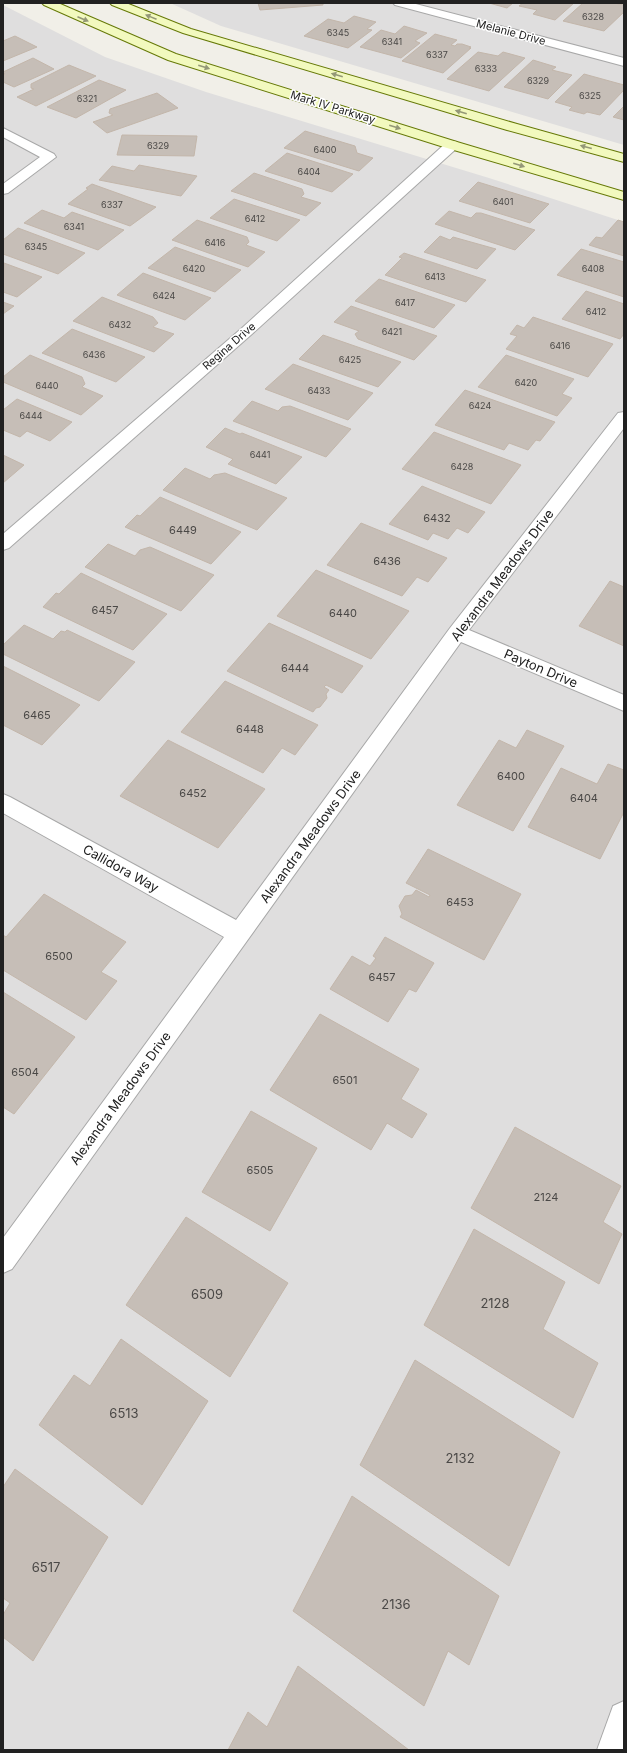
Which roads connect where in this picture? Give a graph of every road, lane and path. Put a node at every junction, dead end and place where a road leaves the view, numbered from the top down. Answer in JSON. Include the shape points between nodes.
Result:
{"nodes":[{"id":1,"x":48,"y":3,"type":"edge"},
{"id":2,"x":116,"y":3,"type":"edge"},
{"id":3,"x":399,"y":3,"type":"edge"},
{"id":4,"x":624,"y":62,"type":"edge"},
{"id":5,"x":3,"y":132,"type":"edge"},
{"id":6,"x":452,"y":145,"type":"junction"},
{"id":7,"x":624,"y":158,"type":"edge"},
{"id":8,"x":3,"y":190,"type":"edge"},
{"id":9,"x":624,"y":196,"type":"edge"},
{"id":10,"x":624,"y":417,"type":"edge"},
{"id":11,"x":3,"y":544,"type":"edge"},
{"id":12,"x":457,"y":633,"type":"junction"},
{"id":13,"x":624,"y":703,"type":"edge"},
{"id":14,"x":3,"y":803,"type":"edge"},
{"id":15,"x":240,"y":934,"type":"junction"},
{"id":16,"x":3,"y":1260,"type":"edge"},
{"id":17,"x":624,"y":1717,"type":"edge"},
{"id":18,"x":612,"y":1750,"type":"edge"}],
"edges":[{"from":1,"to":6,"type":"main road","name":"Mark IV Parkway","one_way":true,"via":[[172,57]]},
{"from":7,"to":2,"type":"main road","one_way":true,"via":[[187,31]]},
{"from":3,"to":4,"type":"street","name":"Melanie Drive"},
{"from":5,"to":8,"type":"street","via":[[49,157]]},
{"from":6,"to":9,"type":"main road","name":"Mark IV Parkway","one_way":true},
{"from":6,"to":11,"type":"street","name":"Regina Drive","via":[[247,330]]},
{"from":10,"to":12,"type":"street","name":"Alexandra Meadows Drive"},
{"from":12,"to":13,"type":"street","name":"Payton Drive"},
{"from":12,"to":15,"type":"street","name":"Alexandra Meadows Drive"},
{"from":14,"to":15,"type":"street","name":"Callidora Way"},
{"from":15,"to":16,"type":"street","name":"Alexandra Meadows Drive"},
{"from":17,"to":18,"type":"street"}]}
